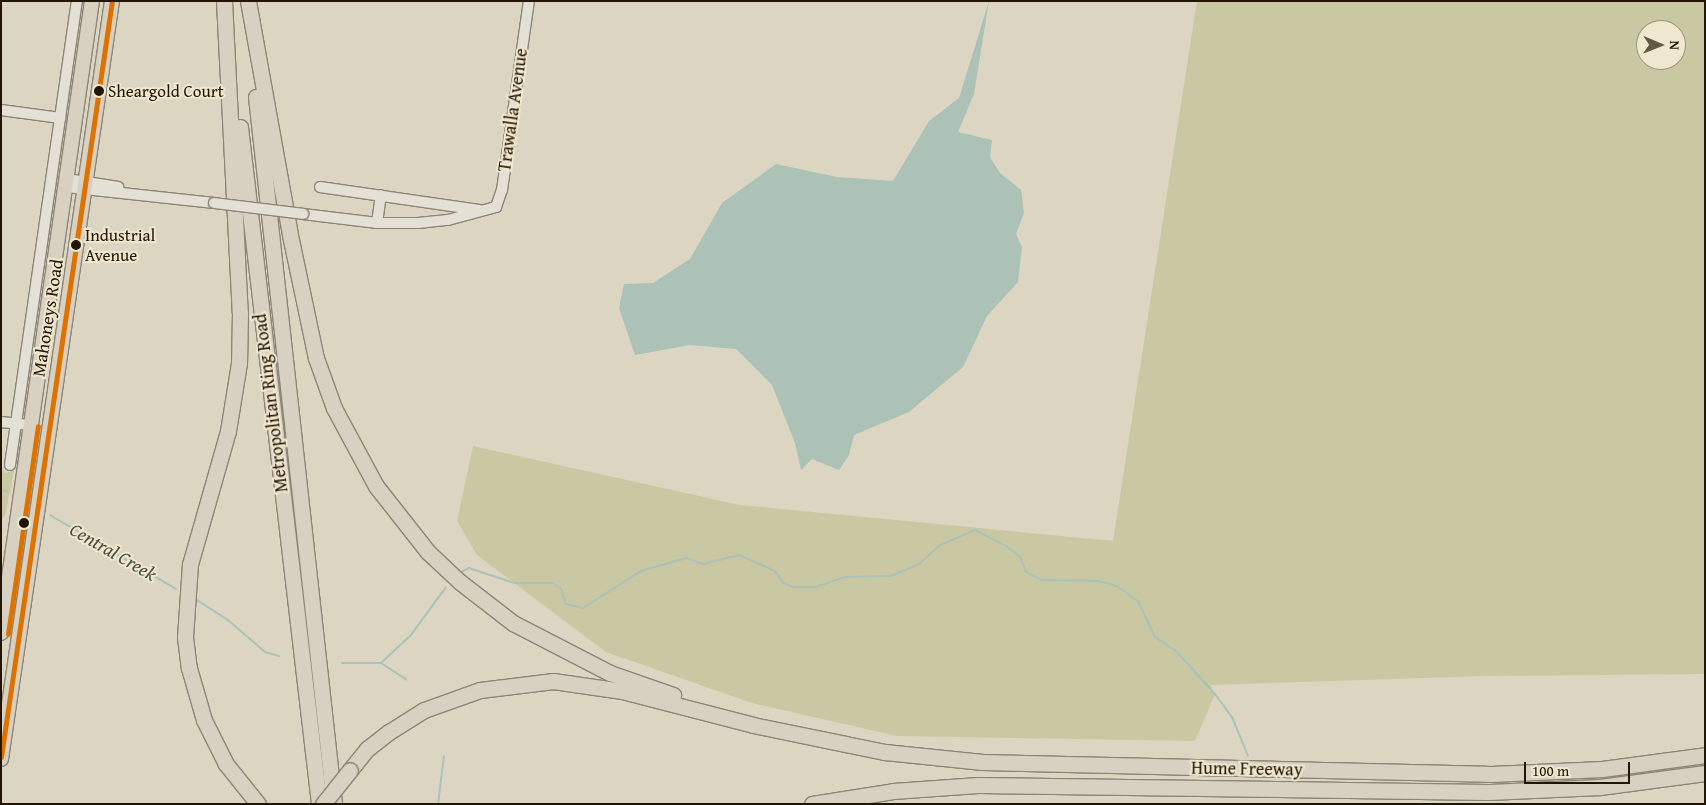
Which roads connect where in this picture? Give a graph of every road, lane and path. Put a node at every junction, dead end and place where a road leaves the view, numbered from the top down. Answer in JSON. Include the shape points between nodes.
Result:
{"nodes":[{"id":1,"x":77,"y":1,"type":"edge"},
{"id":2,"x":92,"y":1,"type":"edge"},
{"id":3,"x":112,"y":1,"type":"edge"},
{"id":4,"x":225,"y":1,"type":"edge"},
{"id":5,"x":247,"y":1,"type":"edge"},
{"id":6,"x":529,"y":1,"type":"edge"},
{"id":7,"x":1,"y":110,"type":"edge"},
{"id":8,"x":60,"y":118,"type":"junction"},
{"id":9,"x":94,"y":118,"type":"junction"},
{"id":10,"x":75,"y":120,"type":"junction"},
{"id":11,"x":67,"y":183,"type":"junction"},
{"id":12,"x":84,"y":185,"type":"junction"},
{"id":13,"x":320,"y":187,"type":"dead end"},
{"id":14,"x":381,"y":195,"type":"junction"},
{"id":15,"x":485,"y":211,"type":"junction"},
{"id":16,"x":377,"y":223,"type":"junction"},
{"id":17,"x":1,"y":422,"type":"edge"},
{"id":18,"x":15,"y":424,"type":"junction"},
{"id":19,"x":31,"y":425,"type":"junction"},
{"id":20,"x":27,"y":457,"type":"junction"},
{"id":21,"x":44,"y":460,"type":"junction"},
{"id":22,"x":10,"y":465,"type":"dead end"},
{"id":23,"x":1,"y":634,"type":"edge"},
{"id":24,"x":790,"y":734,"type":"junction"},
{"id":25,"x":1705,"y":755,"type":"edge"},
{"id":26,"x":1,"y":759,"type":"edge"},
{"id":27,"x":1705,"y":773,"type":"edge"},
{"id":28,"x":258,"y":804,"type":"edge"},
{"id":29,"x":321,"y":804,"type":"edge"},
{"id":30,"x":334,"y":804,"type":"edge"},
{"id":31,"x":812,"y":804,"type":"edge"}],
"edges":[{"from":1,"to":8,"type":"street","name":"Mahoneys Road"},
{"from":2,"to":10,"type":"main road","name":"Mahoneys Road"},
{"from":3,"to":9,"type":"main road","name":"Mahoneys Road"},
{"from":4,"to":28,"type":"highway","via":[[240,304],[239,363],[228,431],[190,564],[185,629],[189,668],[204,720],[226,764]]},
{"from":4,"to":29,"type":"highway","name":"Metropolitan Ring Road"},
{"from":5,"to":24,"type":"highway","via":[[316,358],[352,446],[400,518],[460,582],[513,623],[549,644],[610,673]]},
{"from":5,"to":30,"type":"highway","name":"Metropolitan Ring Road"},
{"from":6,"to":15,"type":"street","name":"Trawalla Avenue","via":[[500,199],[496,206]]},
{"from":7,"to":8,"type":"street"},
{"from":8,"to":18,"type":"street","name":"Mahoneys Road"},
{"from":9,"to":10,"type":"main road"},
{"from":9,"to":12,"type":"main road","name":"Mahoneys Road"},
{"from":10,"to":11,"type":"main road","name":"Mahoneys Road"},
{"from":11,"to":12,"type":"street"},
{"from":11,"to":19,"type":"main road","name":"Mahoneys Road"},
{"from":12,"to":16,"type":"street","bridge":true},
{"from":12,"to":21,"type":"main road","name":"Mahoneys Road"},
{"from":13,"to":14,"type":"street"},
{"from":14,"to":15,"type":"street"},
{"from":14,"to":16,"type":"street"},
{"from":15,"to":16,"type":"street","via":[[418,223]]},
{"from":17,"to":18,"type":"street"},
{"from":18,"to":19,"type":"street"},
{"from":18,"to":22,"type":"street","name":"Mahoneys Road"},
{"from":19,"to":20,"type":"main road","name":"Mahoneys Road"},
{"from":20,"to":21,"type":"main road"},
{"from":20,"to":23,"type":"main road","name":"Mahoneys Road"},
{"from":21,"to":26,"type":"main road","name":"Mahoneys Road"},
{"from":24,"to":25,"type":"highway","name":"Hume Freeway","via":[[940,759],[1123,767],[1491,774],[1602,769]]},
{"from":24,"to":29,"type":"highway","bridge":true,"via":[[622,691],[581,683],[526,682],[480,690],[424,710],[374,744]]},
{"from":27,"to":31,"type":"highway","name":"Hume Freeway","via":[[1600,787],[1489,792],[978,785],[893,791]]}]}
